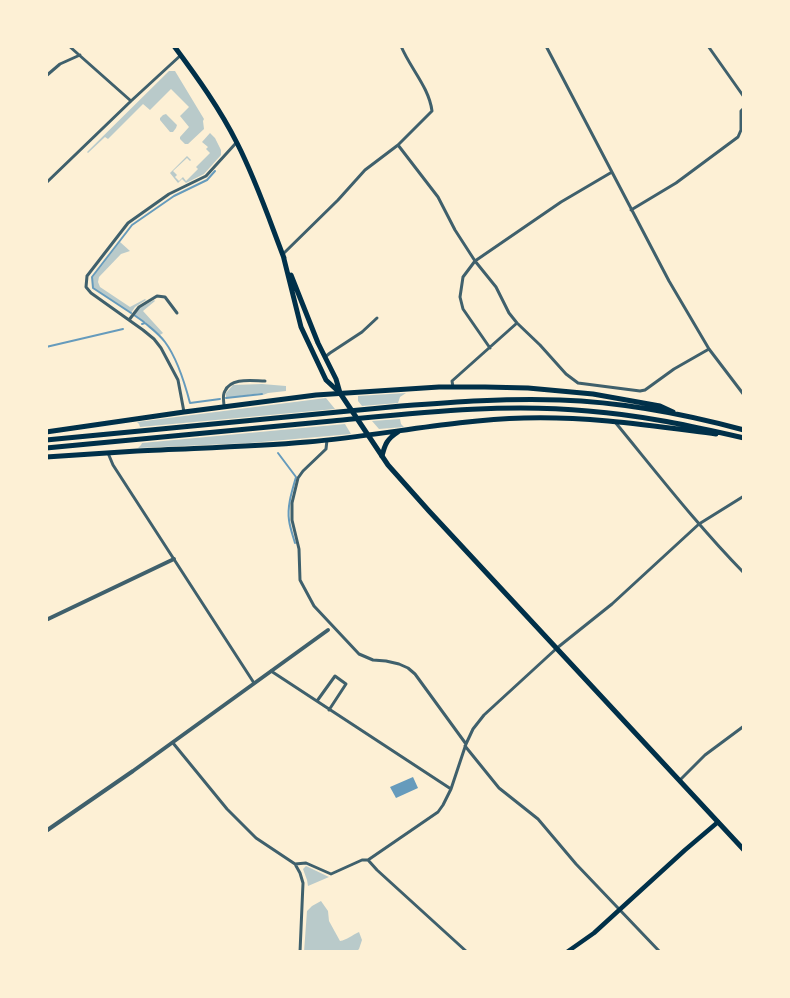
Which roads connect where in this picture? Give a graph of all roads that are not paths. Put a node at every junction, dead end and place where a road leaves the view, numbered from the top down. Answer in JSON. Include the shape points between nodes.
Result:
{"nodes":[{"id":1,"x":69,"y":46,"type":"edge"},
{"id":2,"x":174,"y":46,"type":"edge"},
{"id":3,"x":401,"y":46,"type":"edge"},
{"id":4,"x":546,"y":46,"type":"edge"},
{"id":5,"x":708,"y":46,"type":"edge"},
{"id":6,"x":80,"y":55,"type":"junction"},
{"id":7,"x":181,"y":55,"type":"junction"},
{"id":8,"x":46,"y":76,"type":"edge"},
{"id":9,"x":744,"y":98,"type":"edge"},
{"id":10,"x":131,"y":101,"type":"junction"},
{"id":11,"x":744,"y":108,"type":"edge"},
{"id":12,"x":237,"y":143,"type":"junction"},
{"id":13,"x":398,"y":145,"type":"junction"},
{"id":14,"x":612,"y":172,"type":"junction"},
{"id":15,"x":46,"y":184,"type":"edge"},
{"id":16,"x":631,"y":210,"type":"junction"},
{"id":17,"x":283,"y":255,"type":"junction"},
{"id":18,"x":475,"y":261,"type":"junction"},
{"id":19,"x":177,"y":313,"type":"dead end"},
{"id":20,"x":377,"y":318,"type":"dead end"},
{"id":21,"x":129,"y":320,"type":"junction"},
{"id":22,"x":517,"y":323,"type":"junction"},
{"id":23,"x":490,"y":348,"type":"junction"},
{"id":24,"x":709,"y":349,"type":"junction"},
{"id":25,"x":325,"y":358,"type":"junction"},
{"id":26,"x":266,"y":381,"type":"dead end"},
{"id":27,"x":453,"y":387,"type":"junction"},
{"id":28,"x":340,"y":393,"type":"junction"},
{"id":29,"x":744,"y":395,"type":"edge"},
{"id":30,"x":224,"y":406,"type":"junction"},
{"id":31,"x":184,"y":412,"type":"junction"},
{"id":32,"x":684,"y":416,"type":"junction"},
{"id":33,"x":615,"y":422,"type":"junction"},
{"id":34,"x":744,"y":430,"type":"edge"},
{"id":35,"x":400,"y":431,"type":"junction"},
{"id":36,"x":46,"y":432,"type":"edge"},
{"id":37,"x":368,"y":435,"type":"junction"},
{"id":38,"x":744,"y":438,"type":"edge"},
{"id":39,"x":46,"y":440,"type":"edge"},
{"id":40,"x":327,"y":440,"type":"junction"},
{"id":41,"x":46,"y":448,"type":"edge"},
{"id":42,"x":108,"y":453,"type":"junction"},
{"id":43,"x":382,"y":456,"type":"junction"},
{"id":44,"x":46,"y":457,"type":"edge"},
{"id":45,"x":744,"y":496,"type":"edge"},
{"id":46,"x":699,"y":524,"type":"junction"},
{"id":47,"x":174,"y":559,"type":"junction"},
{"id":48,"x":744,"y":572,"type":"edge"},
{"id":49,"x":46,"y":620,"type":"edge"},
{"id":50,"x":328,"y":630,"type":"dead end"},
{"id":51,"x":557,"y":648,"type":"junction"},
{"id":52,"x":271,"y":671,"type":"junction"},
{"id":53,"x":254,"y":683,"type":"junction"},
{"id":54,"x":317,"y":701,"type":"junction"},
{"id":55,"x":329,"y":710,"type":"junction"},
{"id":56,"x":744,"y":726,"type":"edge"},
{"id":57,"x":173,"y":743,"type":"junction"},
{"id":58,"x":465,"y":745,"type":"junction"},
{"id":59,"x":679,"y":780,"type":"junction"},
{"id":60,"x":450,"y":790,"type":"junction"},
{"id":61,"x":718,"y":822,"type":"junction"},
{"id":62,"x":46,"y":831,"type":"edge"},
{"id":63,"x":744,"y":850,"type":"edge"},
{"id":64,"x":368,"y":860,"type":"junction"},
{"id":65,"x":294,"y":864,"type":"junction"},
{"id":66,"x":620,"y":908,"type":"junction"},
{"id":67,"x":300,"y":952,"type":"edge"},
{"id":68,"x":467,"y":952,"type":"edge"},
{"id":69,"x":567,"y":952,"type":"edge"},
{"id":70,"x":660,"y":952,"type":"edge"}],
"edges":[{"from":1,"to":6,"type":"street"},
{"from":2,"to":7,"type":"main road"},
{"from":3,"to":13,"type":"street","via":[[432,111]]},
{"from":4,"to":14,"type":"street"},
{"from":5,"to":9,"type":"street"},
{"from":6,"to":8,"type":"street","via":[[60,64]]},
{"from":6,"to":10,"type":"street"},
{"from":7,"to":10,"type":"street"},
{"from":7,"to":12,"type":"main road"},
{"from":10,"to":15,"type":"street"},
{"from":11,"to":16,"type":"street","via":[[738,137]]},
{"from":12,"to":17,"type":"main road"},
{"from":12,"to":21,"type":"street","via":[[206,176],[169,194],[128,222],[87,276],[86,287],[91,293]]},
{"from":13,"to":17,"type":"street","via":[[365,170]]},
{"from":13,"to":18,"type":"street","via":[[438,197]]},
{"from":14,"to":16,"type":"street"},
{"from":14,"to":18,"type":"street","via":[[561,202]]},
{"from":16,"to":24,"type":"street","via":[[668,282]]},
{"from":17,"to":25,"type":"main road"},
{"from":17,"to":28,"type":"main road","via":[[304,334],[326,380]]},
{"from":18,"to":22,"type":"street","via":[[496,287]]},
{"from":18,"to":23,"type":"street","via":[[463,277],[460,297],[463,309]]},
{"from":19,"to":21,"type":"street","via":[[165,297],[157,296],[139,307]]},
{"from":20,"to":25,"type":"street"},
{"from":21,"to":31,"type":"street","via":[[161,348],[178,380]]},
{"from":22,"to":23,"type":"street"},
{"from":22,"to":24,"type":"street","via":[[578,383],[645,390]]},
{"from":23,"to":27,"type":"street","via":[[452,381]]},
{"from":24,"to":29,"type":"street"},
{"from":25,"to":28,"type":"main road"},
{"from":26,"to":30,"type":"street","via":[[232,383],[225,390]]},
{"from":27,"to":28,"type":"main road"},
{"from":27,"to":32,"type":"main road","via":[[528,388],[593,394],[660,406]]},
{"from":28,"to":30,"type":"main road"},
{"from":28,"to":37,"type":"main road"},
{"from":30,"to":31,"type":"main road"},
{"from":31,"to":36,"type":"main road"},
{"from":32,"to":34,"type":"main road"},
{"from":32,"to":39,"type":"main road","via":[[562,400],[455,401]]},
{"from":33,"to":35,"type":"main road","via":[[510,418]]},
{"from":33,"to":38,"type":"main road"},
{"from":33,"to":46,"type":"street"},
{"from":35,"to":37,"type":"main road"},
{"from":35,"to":43,"type":"main road","via":[[387,441]]},
{"from":37,"to":40,"type":"main road"},
{"from":37,"to":43,"type":"main road"},
{"from":38,"to":41,"type":"main road","via":[[653,419],[587,410],[499,408],[401,414]]},
{"from":40,"to":42,"type":"main road"},
{"from":40,"to":58,"type":"street","via":[[326,448],[298,478],[292,503],[300,580],[314,606],[359,654],[399,664],[415,674]]},
{"from":42,"to":44,"type":"main road"},
{"from":42,"to":47,"type":"street","via":[[113,466]]},
{"from":43,"to":51,"type":"main road"},
{"from":45,"to":46,"type":"street"},
{"from":46,"to":48,"type":"street"},
{"from":46,"to":51,"type":"street","via":[[612,604]]},
{"from":47,"to":49,"type":"street"},
{"from":47,"to":53,"type":"street"},
{"from":50,"to":52,"type":"street"},
{"from":51,"to":58,"type":"street","via":[[484,715]]},
{"from":51,"to":59,"type":"main road"},
{"from":52,"to":53,"type":"street"},
{"from":52,"to":54,"type":"street"},
{"from":53,"to":57,"type":"street"},
{"from":54,"to":55,"type":"street"},
{"from":54,"to":55,"type":"street","via":[[335,676],[346,684]]},
{"from":55,"to":60,"type":"street"},
{"from":56,"to":59,"type":"street","via":[[705,755]]},
{"from":57,"to":62,"type":"street"},
{"from":57,"to":65,"type":"street","via":[[227,809],[256,838]]},
{"from":58,"to":60,"type":"street"},
{"from":58,"to":66,"type":"street","via":[[499,788],[538,819],[576,864]]},
{"from":59,"to":61,"type":"main road"},
{"from":60,"to":64,"type":"street","via":[[438,812]]},
{"from":61,"to":63,"type":"main road"},
{"from":61,"to":66,"type":"main road"},
{"from":64,"to":65,"type":"street","via":[[331,874],[306,863]]},
{"from":64,"to":68,"type":"street"},
{"from":65,"to":67,"type":"street","via":[[302,883]]},
{"from":66,"to":69,"type":"main road","via":[[594,933]]},
{"from":66,"to":70,"type":"street"}]}
